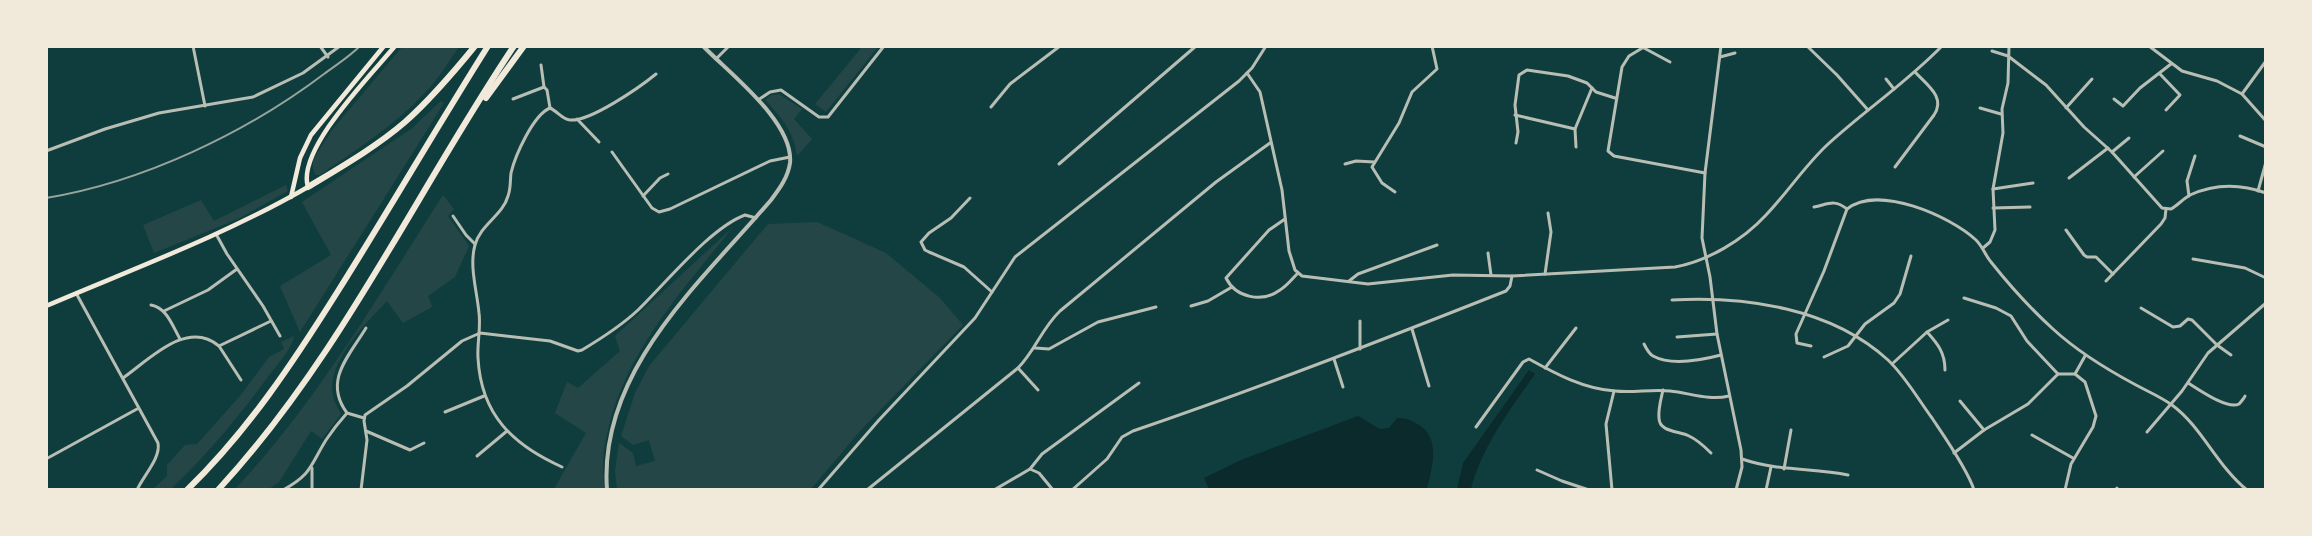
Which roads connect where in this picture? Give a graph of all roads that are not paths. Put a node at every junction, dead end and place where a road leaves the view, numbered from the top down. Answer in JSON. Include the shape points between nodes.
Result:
{"nodes":[{"id":1,"x":194,"y":46,"type":"edge"},
{"id":2,"x":320,"y":46,"type":"edge"},
{"id":3,"x":340,"y":46,"type":"edge"},
{"id":4,"x":384,"y":46,"type":"edge"},
{"id":5,"x":395,"y":46,"type":"edge"},
{"id":6,"x":475,"y":46,"type":"edge"},
{"id":7,"x":488,"y":46,"type":"edge"},
{"id":8,"x":514,"y":46,"type":"edge"},
{"id":9,"x":524,"y":46,"type":"edge"},
{"id":10,"x":703,"y":46,"type":"edge"},
{"id":11,"x":884,"y":46,"type":"edge"},
{"id":12,"x":1060,"y":46,"type":"edge"},
{"id":13,"x":1196,"y":46,"type":"edge"},
{"id":14,"x":1266,"y":46,"type":"edge"},
{"id":15,"x":1432,"y":46,"type":"edge"},
{"id":16,"x":1721,"y":46,"type":"edge"},
{"id":17,"x":1807,"y":46,"type":"edge"},
{"id":18,"x":2009,"y":46,"type":"edge"},
{"id":19,"x":2149,"y":46,"type":"edge"},
{"id":20,"x":727,"y":47,"type":"edge"},
{"id":21,"x":1644,"y":47,"type":"edge"},
{"id":22,"x":1941,"y":47,"type":"edge"},
{"id":23,"x":1992,"y":51,"type":"dead end"},
{"id":24,"x":1735,"y":53,"type":"dead end"},
{"id":25,"x":2008,"y":56,"type":"junction"},
{"id":26,"x":328,"y":57,"type":"junction"},
{"id":27,"x":1720,"y":57,"type":"junction"},
{"id":28,"x":716,"y":59,"type":"junction"},
{"id":29,"x":2265,"y":61,"type":"edge"},
{"id":30,"x":1670,"y":62,"type":"dead end"},
{"id":31,"x":2171,"y":64,"type":"junction"},
{"id":32,"x":541,"y":65,"type":"dead end"},
{"id":33,"x":1915,"y":72,"type":"junction"},
{"id":34,"x":1247,"y":73,"type":"junction"},
{"id":35,"x":656,"y":74,"type":"dead end"},
{"id":36,"x":2160,"y":74,"type":"junction"},
{"id":37,"x":1887,"y":79,"type":"dead end"},
{"id":38,"x":2092,"y":79,"type":"dead end"},
{"id":39,"x":544,"y":87,"type":"junction"},
{"id":40,"x":1592,"y":88,"type":"junction"},
{"id":41,"x":1894,"y":89,"type":"junction"},
{"id":42,"x":2242,"y":94,"type":"junction"},
{"id":43,"x":1616,"y":98,"type":"junction"},
{"id":44,"x":513,"y":99,"type":"dead end"},
{"id":45,"x":2114,"y":99,"type":"dead end"},
{"id":46,"x":758,"y":100,"type":"junction"},
{"id":47,"x":205,"y":106,"type":"junction"},
{"id":48,"x":991,"y":107,"type":"dead end"},
{"id":49,"x":550,"y":108,"type":"junction"},
{"id":50,"x":1980,"y":108,"type":"dead end"},
{"id":51,"x":2066,"y":108,"type":"junction"},
{"id":52,"x":1868,"y":110,"type":"junction"},
{"id":53,"x":2166,"y":110,"type":"dead end"},
{"id":54,"x":2001,"y":114,"type":"junction"},
{"id":55,"x":1515,"y":115,"type":"junction"},
{"id":56,"x":577,"y":119,"type":"junction"},
{"id":57,"x":2265,"y":121,"type":"edge"},
{"id":58,"x":1575,"y":129,"type":"junction"},
{"id":59,"x":460,"y":133,"type":"junction"},
{"id":60,"x":2240,"y":136,"type":"dead end"},
{"id":61,"x":2129,"y":138,"type":"dead end"},
{"id":62,"x":599,"y":142,"type":"dead end"},
{"id":63,"x":1270,"y":143,"type":"junction"},
{"id":64,"x":1516,"y":143,"type":"dead end"},
{"id":65,"x":1576,"y":147,"type":"dead end"},
{"id":66,"x":2265,"y":147,"type":"edge"},
{"id":67,"x":2108,"y":148,"type":"junction"},
{"id":68,"x":46,"y":151,"type":"edge"},
{"id":69,"x":2163,"y":151,"type":"dead end"},
{"id":70,"x":612,"y":152,"type":"dead end"},
{"id":71,"x":2112,"y":152,"type":"junction"},
{"id":72,"x":2195,"y":156,"type":"dead end"},
{"id":73,"x":790,"y":157,"type":"junction"},
{"id":74,"x":1374,"y":162,"type":"junction"},
{"id":75,"x":2265,"y":162,"type":"edge"},
{"id":76,"x":1059,"y":164,"type":"dead end"},
{"id":77,"x":1345,"y":164,"type":"dead end"},
{"id":78,"x":1895,"y":167,"type":"dead end"},
{"id":79,"x":1705,"y":173,"type":"junction"},
{"id":80,"x":668,"y":174,"type":"dead end"},
{"id":81,"x":2134,"y":177,"type":"junction"},
{"id":82,"x":2069,"y":178,"type":"dead end"},
{"id":83,"x":2033,"y":183,"type":"dead end"},
{"id":84,"x":308,"y":187,"type":"junction"},
{"id":85,"x":1993,"y":189,"type":"junction"},
{"id":86,"x":2258,"y":190,"type":"junction"},
{"id":87,"x":1395,"y":192,"type":"dead end"},
{"id":88,"x":2265,"y":193,"type":"edge"},
{"id":89,"x":642,"y":196,"type":"junction"},
{"id":90,"x":2189,"y":196,"type":"junction"},
{"id":91,"x":291,"y":197,"type":"junction"},
{"id":92,"x":970,"y":198,"type":"dead end"},
{"id":93,"x":1814,"y":207,"type":"dead end"},
{"id":94,"x":2030,"y":207,"type":"dead end"},
{"id":95,"x":1993,"y":208,"type":"junction"},
{"id":96,"x":1847,"y":209,"type":"junction"},
{"id":97,"x":2166,"y":209,"type":"junction"},
{"id":98,"x":1548,"y":213,"type":"dead end"},
{"id":99,"x":453,"y":216,"type":"dead end"},
{"id":100,"x":756,"y":218,"type":"junction"},
{"id":101,"x":1285,"y":219,"type":"junction"},
{"id":102,"x":2066,"y":230,"type":"dead end"},
{"id":103,"x":216,"y":234,"type":"junction"},
{"id":104,"x":475,"y":244,"type":"junction"},
{"id":105,"x":1437,"y":245,"type":"dead end"},
{"id":106,"x":1983,"y":248,"type":"junction"},
{"id":107,"x":1488,"y":253,"type":"dead end"},
{"id":108,"x":1911,"y":256,"type":"dead end"},
{"id":109,"x":1705,"y":258,"type":"junction"},
{"id":110,"x":2193,"y":259,"type":"dead end"},
{"id":111,"x":237,"y":269,"type":"junction"},
{"id":112,"x":1298,"y":273,"type":"junction"},
{"id":113,"x":1545,"y":274,"type":"junction"},
{"id":114,"x":2113,"y":274,"type":"junction"},
{"id":115,"x":1491,"y":275,"type":"junction"},
{"id":116,"x":1512,"y":276,"type":"junction"},
{"id":117,"x":2265,"y":278,"type":"edge"},
{"id":118,"x":1349,"y":281,"type":"junction"},
{"id":119,"x":2106,"y":281,"type":"dead end"},
{"id":120,"x":1232,"y":287,"type":"junction"},
{"id":121,"x":992,"y":292,"type":"junction"},
{"id":122,"x":76,"y":293,"type":"junction"},
{"id":123,"x":1712,"y":298,"type":"junction"},
{"id":124,"x":1964,"y":298,"type":"dead end"},
{"id":125,"x":1672,"y":300,"type":"dead end"},
{"id":126,"x":2265,"y":303,"type":"edge"},
{"id":127,"x":151,"y":305,"type":"dead end"},
{"id":128,"x":46,"y":306,"type":"edge"},
{"id":129,"x":1191,"y":306,"type":"dead end"},
{"id":130,"x":1156,"y":307,"type":"dead end"},
{"id":131,"x":2141,"y":308,"type":"dead end"},
{"id":132,"x":164,"y":311,"type":"junction"},
{"id":133,"x":1805,"y":313,"type":"junction"},
{"id":134,"x":1948,"y":320,"type":"dead end"},
{"id":135,"x":271,"y":321,"type":"junction"},
{"id":136,"x":1359,"y":321,"type":"dead end"},
{"id":137,"x":366,"y":327,"type":"dead end"},
{"id":138,"x":1412,"y":328,"type":"junction"},
{"id":139,"x":1576,"y":328,"type":"dead end"},
{"id":140,"x":1927,"y":332,"type":"junction"},
{"id":141,"x":480,"y":333,"type":"junction"},
{"id":142,"x":1717,"y":334,"type":"junction"},
{"id":143,"x":1856,"y":335,"type":"junction"},
{"id":144,"x":280,"y":336,"type":"dead end"},
{"id":145,"x":1677,"y":337,"type":"dead end"},
{"id":146,"x":180,"y":339,"type":"junction"},
{"id":147,"x":1644,"y":344,"type":"dead end"},
{"id":148,"x":2217,"y":345,"type":"junction"},
{"id":149,"x":219,"y":346,"type":"junction"},
{"id":150,"x":1811,"y":346,"type":"dead end"},
{"id":151,"x":1034,"y":348,"type":"junction"},
{"id":152,"x":1360,"y":349,"type":"junction"},
{"id":153,"x":1721,"y":355,"type":"junction"},
{"id":154,"x":2231,"y":355,"type":"dead end"},
{"id":155,"x":2085,"y":356,"type":"junction"},
{"id":156,"x":1824,"y":357,"type":"dead end"},
{"id":157,"x":1334,"y":358,"type":"junction"},
{"id":158,"x":1892,"y":364,"type":"junction"},
{"id":159,"x":1018,"y":368,"type":"junction"},
{"id":160,"x":1545,"y":368,"type":"junction"},
{"id":161,"x":1945,"y":370,"type":"dead end"},
{"id":162,"x":2058,"y":374,"type":"junction"},
{"id":163,"x":2075,"y":374,"type":"junction"},
{"id":164,"x":123,"y":379,"type":"junction"},
{"id":165,"x":241,"y":380,"type":"dead end"},
{"id":166,"x":1139,"y":383,"type":"dead end"},
{"id":167,"x":2188,"y":383,"type":"junction"},
{"id":168,"x":1429,"y":386,"type":"dead end"},
{"id":169,"x":1343,"y":387,"type":"dead end"},
{"id":170,"x":1038,"y":390,"type":"dead end"},
{"id":171,"x":1663,"y":390,"type":"junction"},
{"id":172,"x":1614,"y":391,"type":"junction"},
{"id":173,"x":484,"y":396,"type":"junction"},
{"id":174,"x":1729,"y":396,"type":"junction"},
{"id":175,"x":2246,"y":396,"type":"dead end"},
{"id":176,"x":1960,"y":401,"type":"dead end"},
{"id":177,"x":2171,"y":404,"type":"junction"},
{"id":178,"x":137,"y":409,"type":"junction"},
{"id":179,"x":445,"y":412,"type":"dead end"},
{"id":180,"x":347,"y":413,"type":"junction"},
{"id":181,"x":364,"y":418,"type":"junction"},
{"id":182,"x":1476,"y":428,"type":"dead end"},
{"id":183,"x":1791,"y":430,"type":"dead end"},
{"id":184,"x":1984,"y":430,"type":"junction"},
{"id":185,"x":366,"y":431,"type":"junction"},
{"id":186,"x":507,"y":431,"type":"junction"},
{"id":187,"x":2147,"y":432,"type":"dead end"},
{"id":188,"x":2032,"y":435,"type":"dead end"},
{"id":189,"x":424,"y":443,"type":"dead end"},
{"id":190,"x":1711,"y":453,"type":"dead end"},
{"id":191,"x":1954,"y":453,"type":"junction"},
{"id":192,"x":477,"y":456,"type":"dead end"},
{"id":193,"x":2073,"y":458,"type":"junction"},
{"id":194,"x":46,"y":459,"type":"edge"},
{"id":195,"x":1742,"y":459,"type":"junction"},
{"id":196,"x":562,"y":467,"type":"dead end"},
{"id":197,"x":1771,"y":467,"type":"junction"},
{"id":198,"x":312,"y":468,"type":"junction"},
{"id":199,"x":1030,"y":469,"type":"junction"},
{"id":200,"x":1784,"y":469,"type":"junction"},
{"id":201,"x":1537,"y":470,"type":"dead end"},
{"id":202,"x":1848,"y":475,"type":"dead end"},
{"id":203,"x":136,"y":489,"type":"edge"},
{"id":204,"x":188,"y":489,"type":"edge"},
{"id":205,"x":218,"y":489,"type":"edge"},
{"id":206,"x":283,"y":489,"type":"edge"},
{"id":207,"x":312,"y":489,"type":"edge"},
{"id":208,"x":361,"y":489,"type":"edge"},
{"id":209,"x":607,"y":489,"type":"edge"},
{"id":210,"x":818,"y":489,"type":"edge"},
{"id":211,"x":867,"y":489,"type":"edge"},
{"id":212,"x":994,"y":489,"type":"edge"},
{"id":213,"x":1053,"y":489,"type":"edge"},
{"id":214,"x":1072,"y":489,"type":"edge"},
{"id":215,"x":1589,"y":489,"type":"edge"},
{"id":216,"x":1612,"y":489,"type":"edge"},
{"id":217,"x":1736,"y":489,"type":"edge"},
{"id":218,"x":1766,"y":489,"type":"edge"},
{"id":219,"x":1974,"y":489,"type":"edge"},
{"id":220,"x":2065,"y":489,"type":"edge"},
{"id":221,"x":2247,"y":489,"type":"edge"}],
"edges":[{"from":1,"to":47,"type":"street"},
{"from":2,"to":26,"type":"street"},
{"from":3,"to":26,"type":"street"},
{"from":4,"to":91,"type":"main road","via":[[311,135],[300,158]]},
{"from":5,"to":84,"type":"main road","via":[[319,141],[308,167]]},
{"from":6,"to":84,"type":"highway","via":[[406,121]]},
{"from":7,"to":204,"type":"highway","via":[[284,375]]},
{"from":8,"to":59,"type":"highway"},
{"from":9,"to":59,"type":"highway"},
{"from":10,"to":28,"type":"street"},
{"from":11,"to":46,"type":"street","via":[[828,117],[819,117],[781,90]]},
{"from":12,"to":48,"type":"street","via":[[1010,84]]},
{"from":13,"to":76,"type":"street"},
{"from":14,"to":34,"type":"street"},
{"from":15,"to":74,"type":"street","via":[[1437,69],[1412,92],[1386,148]]},
{"from":16,"to":27,"type":"street"},
{"from":17,"to":52,"type":"street"},
{"from":18,"to":25,"type":"street"},
{"from":19,"to":31,"type":"street"},
{"from":20,"to":28,"type":"street"},
{"from":21,"to":30,"type":"street"},
{"from":21,"to":43,"type":"street","via":[[1624,61]]},
{"from":22,"to":33,"type":"street"},
{"from":23,"to":25,"type":"street"},
{"from":24,"to":27,"type":"street"},
{"from":25,"to":51,"type":"street","via":[[2046,85]]},
{"from":25,"to":54,"type":"street","via":[[2008,83]]},
{"from":26,"to":47,"type":"street","via":[[263,93]]},
{"from":27,"to":79,"type":"street"},
{"from":28,"to":46,"type":"street"},
{"from":29,"to":42,"type":"street"},
{"from":31,"to":36,"type":"street"},
{"from":31,"to":42,"type":"street"},
{"from":32,"to":39,"type":"street"},
{"from":33,"to":41,"type":"street"},
{"from":33,"to":78,"type":"street","via":[[1937,95],[1939,105]]},
{"from":34,"to":63,"type":"street","via":[[1258,87]]},
{"from":34,"to":121,"type":"street","via":[[1023,249]]},
{"from":35,"to":56,"type":"street","via":[[624,98]]},
{"from":36,"to":45,"type":"street","via":[[2123,106]]},
{"from":36,"to":53,"type":"street","via":[[2181,95]]},
{"from":37,"to":41,"type":"street"},
{"from":38,"to":51,"type":"street"},
{"from":39,"to":44,"type":"street"},
{"from":39,"to":49,"type":"street"},
{"from":40,"to":43,"type":"street"},
{"from":40,"to":55,"type":"street","via":[[1568,76],[1527,70],[1519,75]]},
{"from":40,"to":58,"type":"street"},
{"from":41,"to":52,"type":"street"},
{"from":42,"to":57,"type":"street"},
{"from":43,"to":79,"type":"street","via":[[1610,154]]},
{"from":46,"to":73,"type":"street","via":[[782,128]]},
{"from":47,"to":68,"type":"street","via":[[143,118]]},
{"from":49,"to":56,"type":"street","via":[[565,118]]},
{"from":49,"to":104,"type":"street","via":[[532,127],[514,163],[507,200]]},
{"from":50,"to":54,"type":"street"},
{"from":51,"to":67,"type":"street"},
{"from":52,"to":109,"type":"street","via":[[1810,161],[1758,223]]},
{"from":54,"to":85,"type":"street","via":[[2003,133]]},
{"from":55,"to":58,"type":"street"},
{"from":55,"to":64,"type":"street"},
{"from":56,"to":62,"type":"street"},
{"from":58,"to":65,"type":"street"},
{"from":59,"to":205,"type":"highway","via":[[307,380],[262,441]]},
{"from":60,"to":66,"type":"street"},
{"from":61,"to":71,"type":"street"},
{"from":63,"to":101,"type":"street"},
{"from":63,"to":151,"type":"street","via":[[1216,182],[1060,311],[1041,332]]},
{"from":67,"to":71,"type":"street"},
{"from":67,"to":82,"type":"street"},
{"from":69,"to":81,"type":"street"},
{"from":70,"to":89,"type":"street"},
{"from":71,"to":81,"type":"street"},
{"from":72,"to":90,"type":"street","via":[[2187,181]]},
{"from":73,"to":89,"type":"street","via":[[770,161],[663,212],[656,212]]},
{"from":73,"to":100,"type":"street","via":[[781,187]]},
{"from":74,"to":77,"type":"street","via":[[1356,160]]},
{"from":74,"to":87,"type":"street","via":[[1372,167],[1378,178]]},
{"from":75,"to":86,"type":"street"},
{"from":79,"to":109,"type":"street"},
{"from":80,"to":89,"type":"street"},
{"from":81,"to":97,"type":"street"},
{"from":83,"to":85,"type":"street"},
{"from":84,"to":91,"type":"main road"},
{"from":85,"to":95,"type":"street"},
{"from":86,"to":88,"type":"street"},
{"from":86,"to":90,"type":"street","via":[[2220,187]]},
{"from":90,"to":97,"type":"street"},
{"from":91,"to":103,"type":"main road"},
{"from":92,"to":121,"type":"street","via":[[921,242],[925,250],[964,267]]},
{"from":93,"to":96,"type":"street","via":[[1839,202]]},
{"from":94,"to":95,"type":"street"},
{"from":95,"to":106,"type":"street","via":[[1993,236]]},
{"from":96,"to":106,"type":"street","via":[[1872,199],[1916,208],[1947,220]]},
{"from":96,"to":133,"type":"street"},
{"from":97,"to":114,"type":"street","via":[[2161,224]]},
{"from":98,"to":113,"type":"street","via":[[1551,232]]},
{"from":99,"to":104,"type":"street"},
{"from":100,"to":141,"type":"street","via":[[745,215],[728,225],[688,258],[627,320],[582,350],[550,341]]},
{"from":100,"to":209,"type":"street","via":[[678,307],[632,376],[610,433]]},
{"from":101,"to":112,"type":"street","via":[[1289,251]]},
{"from":101,"to":120,"type":"street","via":[[1269,230],[1228,274]]},
{"from":102,"to":114,"type":"street","via":[[2086,257],[2096,257]]},
{"from":103,"to":111,"type":"street"},
{"from":103,"to":122,"type":"main road"},
{"from":104,"to":141,"type":"street","via":[[472,259]]},
{"from":105,"to":118,"type":"street","via":[[1358,274]]},
{"from":106,"to":155,"type":"street","via":[[2024,300]]},
{"from":107,"to":115,"type":"street"},
{"from":108,"to":143,"type":"street","via":[[1894,303]]},
{"from":109,"to":113,"type":"street","via":[[1675,267]]},
{"from":109,"to":123,"type":"street"},
{"from":110,"to":117,"type":"street","via":[[2245,268]]},
{"from":111,"to":132,"type":"street","via":[[208,290]]},
{"from":111,"to":135,"type":"street"},
{"from":112,"to":118,"type":"street"},
{"from":112,"to":120,"type":"street","via":[[1282,290],[1261,298],[1243,295]]},
{"from":113,"to":116,"type":"street"},
{"from":114,"to":119,"type":"street"},
{"from":115,"to":116,"type":"street"},
{"from":115,"to":118,"type":"street","via":[[1431,276],[1368,284]]},
{"from":116,"to":138,"type":"street","via":[[1506,291]]},
{"from":120,"to":129,"type":"street"},
{"from":121,"to":210,"type":"street","via":[[970,324]]},
{"from":122,"to":128,"type":"main road"},
{"from":122,"to":164,"type":"street"},
{"from":123,"to":125,"type":"street"},
{"from":123,"to":133,"type":"street"},
{"from":123,"to":142,"type":"street"},
{"from":124,"to":162,"type":"street","via":[[2011,316],[2027,341]]},
{"from":126,"to":148,"type":"street"},
{"from":127,"to":132,"type":"street"},
{"from":130,"to":151,"type":"street","via":[[1098,322],[1049,349]]},
{"from":131,"to":148,"type":"street","via":[[2173,327],[2192,320]]},
{"from":132,"to":146,"type":"street"},
{"from":133,"to":143,"type":"street"},
{"from":133,"to":150,"type":"street","via":[[1796,340]]},
{"from":134,"to":140,"type":"street"},
{"from":135,"to":144,"type":"street"},
{"from":135,"to":149,"type":"street"},
{"from":136,"to":152,"type":"street"},
{"from":137,"to":180,"type":"street","via":[[340,371],[336,386],[337,397]]},
{"from":138,"to":152,"type":"street"},
{"from":138,"to":168,"type":"street"},
{"from":139,"to":160,"type":"street"},
{"from":140,"to":158,"type":"street"},
{"from":140,"to":161,"type":"street","via":[[1943,353]]},
{"from":141,"to":173,"type":"street","via":[[478,360]]},
{"from":141,"to":181,"type":"street","via":[[462,341]]},
{"from":142,"to":145,"type":"street"},
{"from":142,"to":153,"type":"street"},
{"from":143,"to":156,"type":"street","via":[[1848,346]]},
{"from":143,"to":158,"type":"street"},
{"from":146,"to":149,"type":"street","via":[[197,335],[210,338]]},
{"from":146,"to":164,"type":"street"},
{"from":147,"to":153,"type":"street","via":[[1653,356],[1663,359],[1695,362]]},
{"from":148,"to":154,"type":"street"},
{"from":148,"to":167,"type":"street"},
{"from":149,"to":165,"type":"street"},
{"from":151,"to":159,"type":"street"},
{"from":152,"to":157,"type":"street"},
{"from":153,"to":174,"type":"street"},
{"from":155,"to":163,"type":"street"},
{"from":155,"to":177,"type":"street"},
{"from":157,"to":169,"type":"street"},
{"from":157,"to":214,"type":"street","via":[[1126,434],[1101,466]]},
{"from":158,"to":191,"type":"street"},
{"from":159,"to":170,"type":"street"},
{"from":159,"to":211,"type":"street"},
{"from":160,"to":172,"type":"street","via":[[1570,380]]},
{"from":160,"to":182,"type":"street","via":[[1529,359],[1523,362]]},
{"from":162,"to":163,"type":"street"},
{"from":162,"to":184,"type":"street","via":[[2028,404]]},
{"from":163,"to":193,"type":"street","via":[[2085,382],[2096,416]]},
{"from":164,"to":178,"type":"street"},
{"from":166,"to":199,"type":"street","via":[[1042,454]]},
{"from":167,"to":175,"type":"street","via":[[2217,401],[2234,405]]},
{"from":167,"to":177,"type":"street"},
{"from":171,"to":172,"type":"street"},
{"from":171,"to":174,"type":"street","via":[[1712,398]]},
{"from":171,"to":190,"type":"street","via":[[1661,425],[1687,435]]},
{"from":172,"to":216,"type":"street","via":[[1606,424]]},
{"from":173,"to":179,"type":"street"},
{"from":173,"to":186,"type":"street"},
{"from":174,"to":195,"type":"street"},
{"from":176,"to":184,"type":"street"},
{"from":177,"to":187,"type":"street"},
{"from":177,"to":221,"type":"street"},
{"from":178,"to":194,"type":"street"},
{"from":178,"to":203,"type":"street","via":[[159,448]]},
{"from":180,"to":181,"type":"street"},
{"from":180,"to":198,"type":"street"},
{"from":181,"to":185,"type":"street"},
{"from":183,"to":200,"type":"street"},
{"from":184,"to":191,"type":"street"},
{"from":185,"to":189,"type":"street","via":[[410,450]]},
{"from":185,"to":208,"type":"street"},
{"from":186,"to":192,"type":"street"},
{"from":186,"to":196,"type":"street","via":[[521,446]]},
{"from":188,"to":193,"type":"street"},
{"from":191,"to":219,"type":"street"},
{"from":193,"to":220,"type":"street"},
{"from":195,"to":197,"type":"street"},
{"from":195,"to":217,"type":"street"},
{"from":197,"to":200,"type":"street"},
{"from":197,"to":218,"type":"street"},
{"from":198,"to":206,"type":"street"},
{"from":198,"to":207,"type":"street"},
{"from":199,"to":212,"type":"street"},
{"from":199,"to":213,"type":"street"},
{"from":200,"to":202,"type":"street"},
{"from":201,"to":215,"type":"street"}]}
